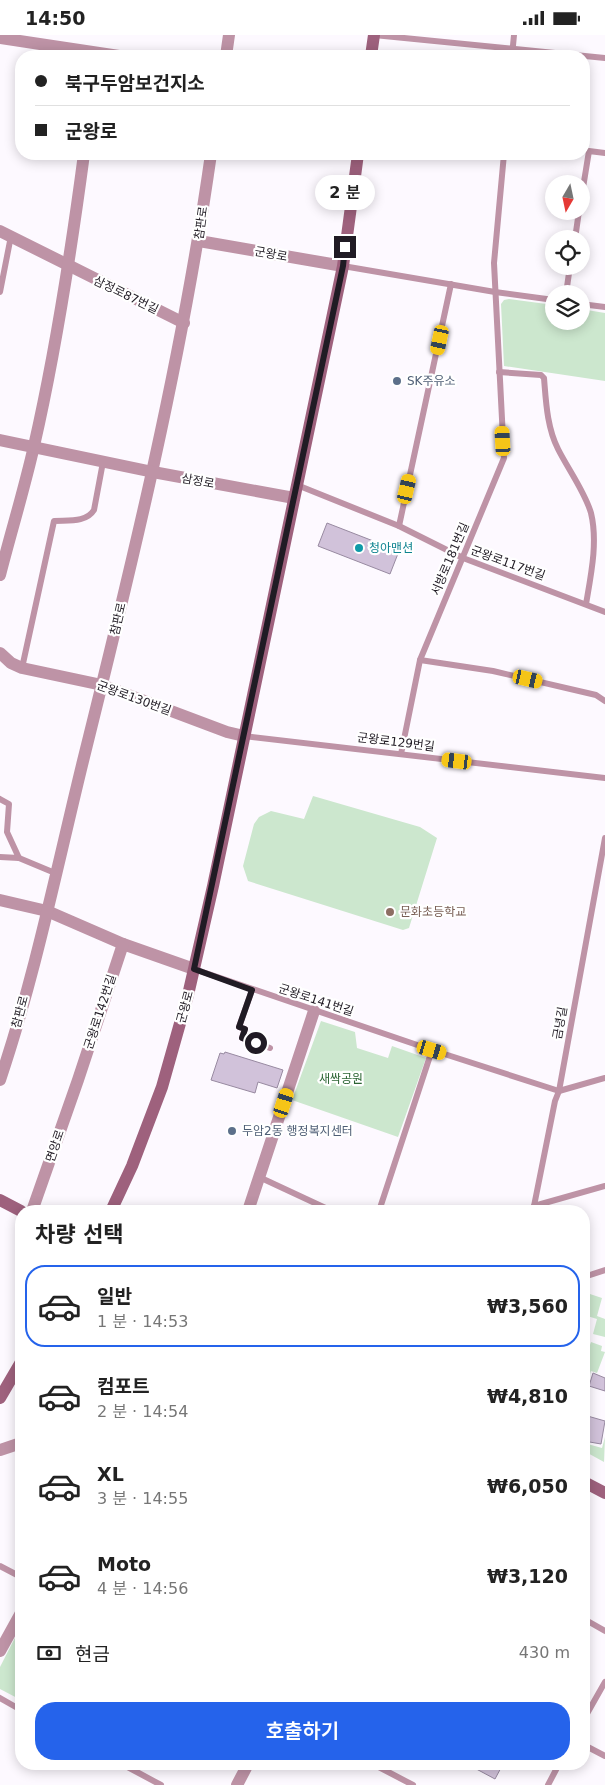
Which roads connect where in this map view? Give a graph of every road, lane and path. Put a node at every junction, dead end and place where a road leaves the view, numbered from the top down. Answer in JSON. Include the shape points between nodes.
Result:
{"nodes":[{"id":1,"x":229,"y":35,"type":"edge"},
{"id":2,"x":374,"y":35,"type":"edge"},
{"id":3,"x":514,"y":35,"type":"edge"},
{"id":4,"x":0,"y":38,"type":"edge"},
{"id":5,"x":513,"y":48,"type":"junction"},
{"id":6,"x":69,"y":50,"type":"edge"},
{"id":7,"x":227,"y":50,"type":"edge"},
{"id":8,"x":373,"y":50,"type":"edge"},
{"id":9,"x":531,"y":50,"type":"edge"},
{"id":10,"x":590,"y":56,"type":"edge"},
{"id":11,"x":605,"y":58,"type":"edge"},
{"id":12,"x":590,"y":151,"type":"edge"},
{"id":13,"x":605,"y":153,"type":"edge"},
{"id":14,"x":83,"y":160,"type":"edge"},
{"id":15,"x":210,"y":160,"type":"edge"},
{"id":16,"x":357,"y":160,"type":"edge"},
{"id":17,"x":503,"y":160,"type":"edge"},
{"id":18,"x":588,"y":160,"type":"edge"},
{"id":19,"x":585,"y":175,"type":"edge"},
{"id":20,"x":5,"y":233,"type":"edge"},
{"id":21,"x":199,"y":241,"type":"junction"},
{"id":22,"x":69,"y":266,"type":"junction"},
{"id":23,"x":343,"y":266,"type":"junction"},
{"id":24,"x":452,"y":284,"type":"junction"},
{"id":25,"x":0,"y":292,"type":"edge"},
{"id":26,"x":495,"y":292,"type":"junction"},
{"id":27,"x":545,"y":299,"type":"edge"},
{"id":28,"x":590,"y":305,"type":"edge"},
{"id":29,"x":605,"y":307,"type":"edge"},
{"id":30,"x":184,"y":323,"type":"junction"},
{"id":31,"x":499,"y":372,"type":"junction"},
{"id":32,"x":0,"y":440,"type":"edge"},
{"id":33,"x":34,"y":447,"type":"junction"},
{"id":34,"x":104,"y":462,"type":"junction"},
{"id":35,"x":152,"y":472,"type":"junction"},
{"id":36,"x":296,"y":485,"type":"junction"},
{"id":37,"x":294,"y":498,"type":"junction"},
{"id":38,"x":399,"y":526,"type":"junction"},
{"id":39,"x":463,"y":559,"type":"junction"},
{"id":40,"x":0,"y":575,"type":"edge"},
{"id":41,"x":586,"y":604,"type":"junction"},
{"id":42,"x":605,"y":612,"type":"edge"},
{"id":43,"x":0,"y":653,"type":"edge"},
{"id":44,"x":420,"y":660,"type":"junction"},
{"id":45,"x":22,"y":668,"type":"junction"},
{"id":46,"x":102,"y":685,"type":"junction"},
{"id":47,"x":605,"y":701,"type":"edge"},
{"id":48,"x":244,"y":735,"type":"junction"},
{"id":49,"x":401,"y":754,"type":"junction"},
{"id":50,"x":605,"y":778,"type":"edge"},
{"id":51,"x":0,"y":799,"type":"edge"},
{"id":52,"x":605,"y":837,"type":"edge"},
{"id":53,"x":0,"y":857,"type":"edge"},
{"id":54,"x":19,"y":858,"type":"junction"},
{"id":55,"x":56,"y":873,"type":"junction"},
{"id":56,"x":0,"y":900,"type":"edge"},
{"id":57,"x":47,"y":911,"type":"junction"},
{"id":58,"x":123,"y":944,"type":"junction"},
{"id":59,"x":194,"y":969,"type":"junction"},
{"id":60,"x":252,"y":990,"type":"junction"},
{"id":61,"x":314,"y":1011,"type":"junction"},
{"id":62,"x":270,"y":1048,"type":"dead end"},
{"id":63,"x":432,"y":1050,"type":"junction"},
{"id":64,"x":605,"y":1078,"type":"edge"},
{"id":65,"x":0,"y":1080,"type":"edge"},
{"id":66,"x":78,"y":1080,"type":"joint"},
{"id":67,"x":559,"y":1091,"type":"junction"},
{"id":68,"x":259,"y":1177,"type":"junction"},
{"id":69,"x":605,"y":1186,"type":"edge"},
{"id":70,"x":0,"y":1200,"type":"edge"},
{"id":71,"x":34,"y":1205,"type":"edge"},
{"id":72,"x":114,"y":1205,"type":"edge"},
{"id":73,"x":250,"y":1205,"type":"edge"},
{"id":74,"x":319,"y":1205,"type":"edge"},
{"id":75,"x":381,"y":1205,"type":"edge"},
{"id":76,"x":535,"y":1205,"type":"edge"},
{"id":77,"x":546,"y":1205,"type":"edge"},
{"id":78,"x":15,"y":1208,"type":"edge"},
{"id":79,"x":605,"y":1270,"type":"edge"},
{"id":80,"x":590,"y":1275,"type":"edge"},
{"id":81,"x":15,"y":1372,"type":"edge"},
{"id":82,"x":0,"y":1397,"type":"edge"},
{"id":83,"x":15,"y":1445,"type":"edge"},
{"id":84,"x":0,"y":1449,"type":"edge"},
{"id":85,"x":590,"y":1485,"type":"edge"},
{"id":86,"x":605,"y":1491,"type":"edge"},
{"id":87,"x":0,"y":1566,"type":"edge"},
{"id":88,"x":15,"y":1574,"type":"edge"},
{"id":89,"x":590,"y":1622,"type":"edge"},
{"id":90,"x":15,"y":1624,"type":"edge"},
{"id":91,"x":605,"y":1631,"type":"edge"},
{"id":92,"x":0,"y":1651,"type":"edge"},
{"id":93,"x":605,"y":1682,"type":"edge"},
{"id":94,"x":0,"y":1698,"type":"edge"},
{"id":95,"x":15,"y":1706,"type":"edge"},
{"id":96,"x":590,"y":1708,"type":"edge"},
{"id":97,"x":590,"y":1748,"type":"edge"},
{"id":98,"x":605,"y":1756,"type":"edge"},
{"id":99,"x":133,"y":1770,"type":"edge"},
{"id":100,"x":245,"y":1770,"type":"edge"},
{"id":101,"x":384,"y":1770,"type":"edge"},
{"id":102,"x":556,"y":1770,"type":"edge"},
{"id":103,"x":161,"y":1785,"type":"edge"},
{"id":104,"x":237,"y":1785,"type":"edge"},
{"id":105,"x":413,"y":1785,"type":"edge"},
{"id":106,"x":548,"y":1785,"type":"edge"}],
"edges":[{"from":1,"to":7,"type":"street"},
{"from":2,"to":5,"type":"lane"},
{"from":2,"to":8,"type":"main road"},
{"from":3,"to":5,"type":"lane"},
{"from":4,"to":6,"type":"street"},
{"from":5,"to":9,"type":"lane"},
{"from":10,"to":11,"type":"lane"},
{"from":12,"to":13,"type":"lane"},
{"from":14,"to":22,"type":"street"},
{"from":15,"to":21,"type":"street","name":"참판로"},
{"from":16,"to":23,"type":"main road","name":"군왕로"},
{"from":17,"to":26,"type":"lane","name":"서방로181번길","via":[[494,263]]},
{"from":18,"to":19,"type":"lane"},
{"from":20,"to":22,"type":"street","name":"삼정로87번길"},
{"from":20,"to":25,"type":"lane","name":"삼정로87번길"},
{"from":21,"to":23,"type":"street","name":"군왕로"},
{"from":21,"to":30,"type":"street","name":"참판로"},
{"from":22,"to":30,"type":"street","name":"삼정로87번길"},
{"from":22,"to":33,"type":"street"},
{"from":23,"to":24,"type":"lane"},
{"from":23,"to":36,"type":"main road","name":"군왕로"},
{"from":24,"to":26,"type":"lane"},
{"from":24,"to":38,"type":"lane"},
{"from":26,"to":27,"type":"lane"},
{"from":26,"to":31,"type":"lane","name":"서방로181번길"},
{"from":28,"to":29,"type":"lane"},
{"from":30,"to":35,"type":"street","name":"참판로"},
{"from":31,"to":39,"type":"lane","name":"서방로181번길","via":[[504,458]]},
{"from":31,"to":41,"type":"lane","via":[[541,375],[544,378],[551,434],[591,514],[591,576]]},
{"from":32,"to":33,"type":"street","name":"삼정로"},
{"from":33,"to":34,"type":"street","name":"삼정로"},
{"from":33,"to":40,"type":"street"},
{"from":34,"to":35,"type":"street","name":"삼정로"},
{"from":34,"to":45,"type":"lane","via":[[90,516],[54,521]]},
{"from":35,"to":37,"type":"street","name":"삼정로"},
{"from":35,"to":46,"type":"street","name":"참판로"},
{"from":36,"to":37,"type":"main road","name":"군왕로"},
{"from":36,"to":38,"type":"lane","name":"군왕로117번길"},
{"from":37,"to":48,"type":"main road","name":"군왕로"},
{"from":38,"to":39,"type":"lane","name":"군왕로117번길"},
{"from":39,"to":41,"type":"lane","name":"군왕로117번길"},
{"from":39,"to":44,"type":"lane","name":"서방로181번길"},
{"from":41,"to":42,"type":"lane","name":"군왕로117번길"},
{"from":43,"to":45,"type":"street","name":"군왕로130번길"},
{"from":44,"to":47,"type":"lane","via":[[493,671],[596,695]]},
{"from":44,"to":49,"type":"lane","name":"서방로181번길"},
{"from":45,"to":46,"type":"street","name":"군왕로130번길"},
{"from":46,"to":48,"type":"street","name":"군왕로130번길","via":[[227,732]]},
{"from":46,"to":55,"type":"street","name":"참판로"},
{"from":48,"to":49,"type":"lane","name":"군왕로129번길"},
{"from":48,"to":59,"type":"main road","name":"군왕로"},
{"from":49,"to":50,"type":"lane","name":"군왕로129번길"},
{"from":51,"to":54,"type":"lane","via":[[9,805],[7,832]]},
{"from":52,"to":67,"type":"lane","name":"금녕길"},
{"from":53,"to":54,"type":"lane"},
{"from":54,"to":55,"type":"lane"},
{"from":55,"to":57,"type":"street","name":"참판로"},
{"from":56,"to":57,"type":"street"},
{"from":57,"to":58,"type":"street"},
{"from":57,"to":65,"type":"street","name":"참판로"},
{"from":58,"to":59,"type":"street"},
{"from":58,"to":66,"type":"street","name":"군왕로142번길"},
{"from":59,"to":60,"type":"lane","name":"군왕로141번길"},
{"from":59,"to":72,"type":"main road","name":"군왕로","via":[[162,1087]]},
{"from":60,"to":61,"type":"lane","name":"군왕로141번길"},
{"from":60,"to":62,"type":"lane","via":[[239,1027],[245,1029],[242,1038]]},
{"from":61,"to":63,"type":"lane","name":"군왕로141번길"},
{"from":61,"to":68,"type":"street"},
{"from":63,"to":67,"type":"lane","name":"군왕로141번길"},
{"from":63,"to":75,"type":"lane"},
{"from":64,"to":67,"type":"lane"},
{"from":66,"to":71,"type":"street","name":"면앙로"},
{"from":67,"to":76,"type":"lane","name":"금녕길"},
{"from":68,"to":73,"type":"street"},
{"from":68,"to":74,"type":"lane"},
{"from":69,"to":77,"type":"lane"},
{"from":70,"to":78,"type":"main road"},
{"from":79,"to":80,"type":"lane"},
{"from":81,"to":82,"type":"main road"},
{"from":83,"to":84,"type":"street"},
{"from":85,"to":86,"type":"main road"},
{"from":87,"to":88,"type":"lane"},
{"from":89,"to":91,"type":"lane"},
{"from":90,"to":92,"type":"street"},
{"from":93,"to":96,"type":"lane"},
{"from":94,"to":95,"type":"lane"},
{"from":97,"to":98,"type":"lane"},
{"from":99,"to":103,"type":"lane"},
{"from":100,"to":104,"type":"street"},
{"from":101,"to":105,"type":"lane"},
{"from":102,"to":106,"type":"lane"}]}
